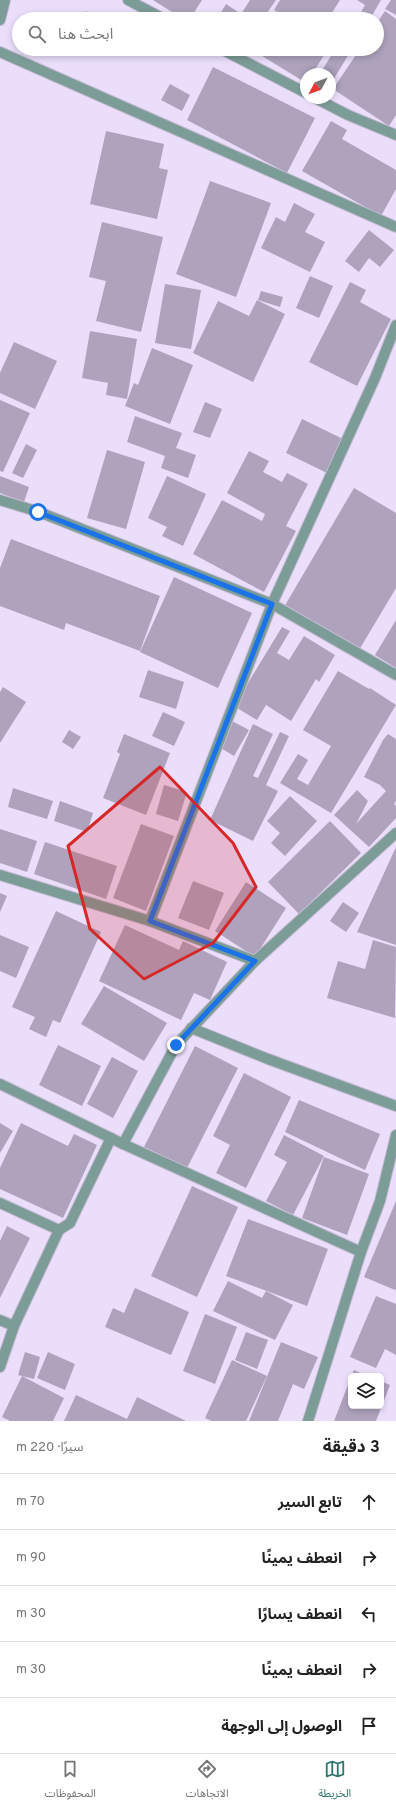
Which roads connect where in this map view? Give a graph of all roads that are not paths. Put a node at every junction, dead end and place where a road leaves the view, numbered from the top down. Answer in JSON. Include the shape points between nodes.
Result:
{"nodes":[{"id":1,"x":5,"y":0,"type":"edge"},
{"id":2,"x":128,"y":0,"type":"edge"},
{"id":3,"x":151,"y":12,"type":"edge"},
{"id":4,"x":0,"y":20,"type":"edge"},
{"id":5,"x":0,"y":52,"type":"edge"},
{"id":6,"x":235,"y":56,"type":"edge"},
{"id":7,"x":300,"y":90,"type":"edge"},
{"id":8,"x":327,"y":104,"type":"edge"},
{"id":9,"x":396,"y":136,"type":"edge"},
{"id":10,"x":396,"y":227,"type":"edge"},
{"id":11,"x":396,"y":325,"type":"edge"},
{"id":12,"x":0,"y":500,"type":"edge"},
{"id":13,"x":272,"y":604,"type":"junction"},
{"id":14,"x":396,"y":675,"type":"edge"},
{"id":15,"x":396,"y":833,"type":"edge"},
{"id":16,"x":0,"y":875,"type":"edge"},
{"id":17,"x":150,"y":921,"type":"junction"},
{"id":18,"x":255,"y":961,"type":"junction"},
{"id":19,"x":191,"y":1028,"type":"junction"},
{"id":20,"x":0,"y":1084,"type":"edge"},
{"id":21,"x":396,"y":1106,"type":"edge"},
{"id":22,"x":396,"y":1135,"type":"edge"},
{"id":23,"x":111,"y":1138,"type":"junction"},
{"id":24,"x":123,"y":1144,"type":"junction"},
{"id":25,"x":0,"y":1203,"type":"edge"},
{"id":26,"x":59,"y":1230,"type":"junction"},
{"id":27,"x":361,"y":1252,"type":"junction"},
{"id":28,"x":0,"y":1320,"type":"edge"},
{"id":29,"x":14,"y":1326,"type":"junction"},
{"id":30,"x":0,"y":1367,"type":"edge"},
{"id":31,"x":308,"y":1421,"type":"edge"}],
"edges":[{"from":1,"to":4,"type":"street"},
{"from":2,"to":3,"type":"street"},
{"from":5,"to":10,"type":"street"},
{"from":6,"to":7,"type":"street"},
{"from":8,"to":9,"type":"street"},
{"from":11,"to":13,"type":"street","via":[[375,378]]},
{"from":12,"to":13,"type":"street","via":[[38,512]]},
{"from":13,"to":14,"type":"street"},
{"from":13,"to":17,"type":"street"},
{"from":15,"to":18,"type":"street"},
{"from":16,"to":17,"type":"street"},
{"from":17,"to":18,"type":"street"},
{"from":18,"to":19,"type":"street"},
{"from":19,"to":21,"type":"street","via":[[268,1060]]},
{"from":19,"to":24,"type":"street","via":[[176,1045]]},
{"from":20,"to":23,"type":"street"},
{"from":22,"to":27,"type":"street","via":[[380,1202]]},
{"from":23,"to":24,"type":"street"},
{"from":23,"to":26,"type":"street","via":[[70,1223]]},
{"from":24,"to":27,"type":"street"},
{"from":25,"to":26,"type":"street"},
{"from":26,"to":29,"type":"street"},
{"from":27,"to":31,"type":"street"},
{"from":28,"to":29,"type":"street"},
{"from":29,"to":30,"type":"street"}]}
